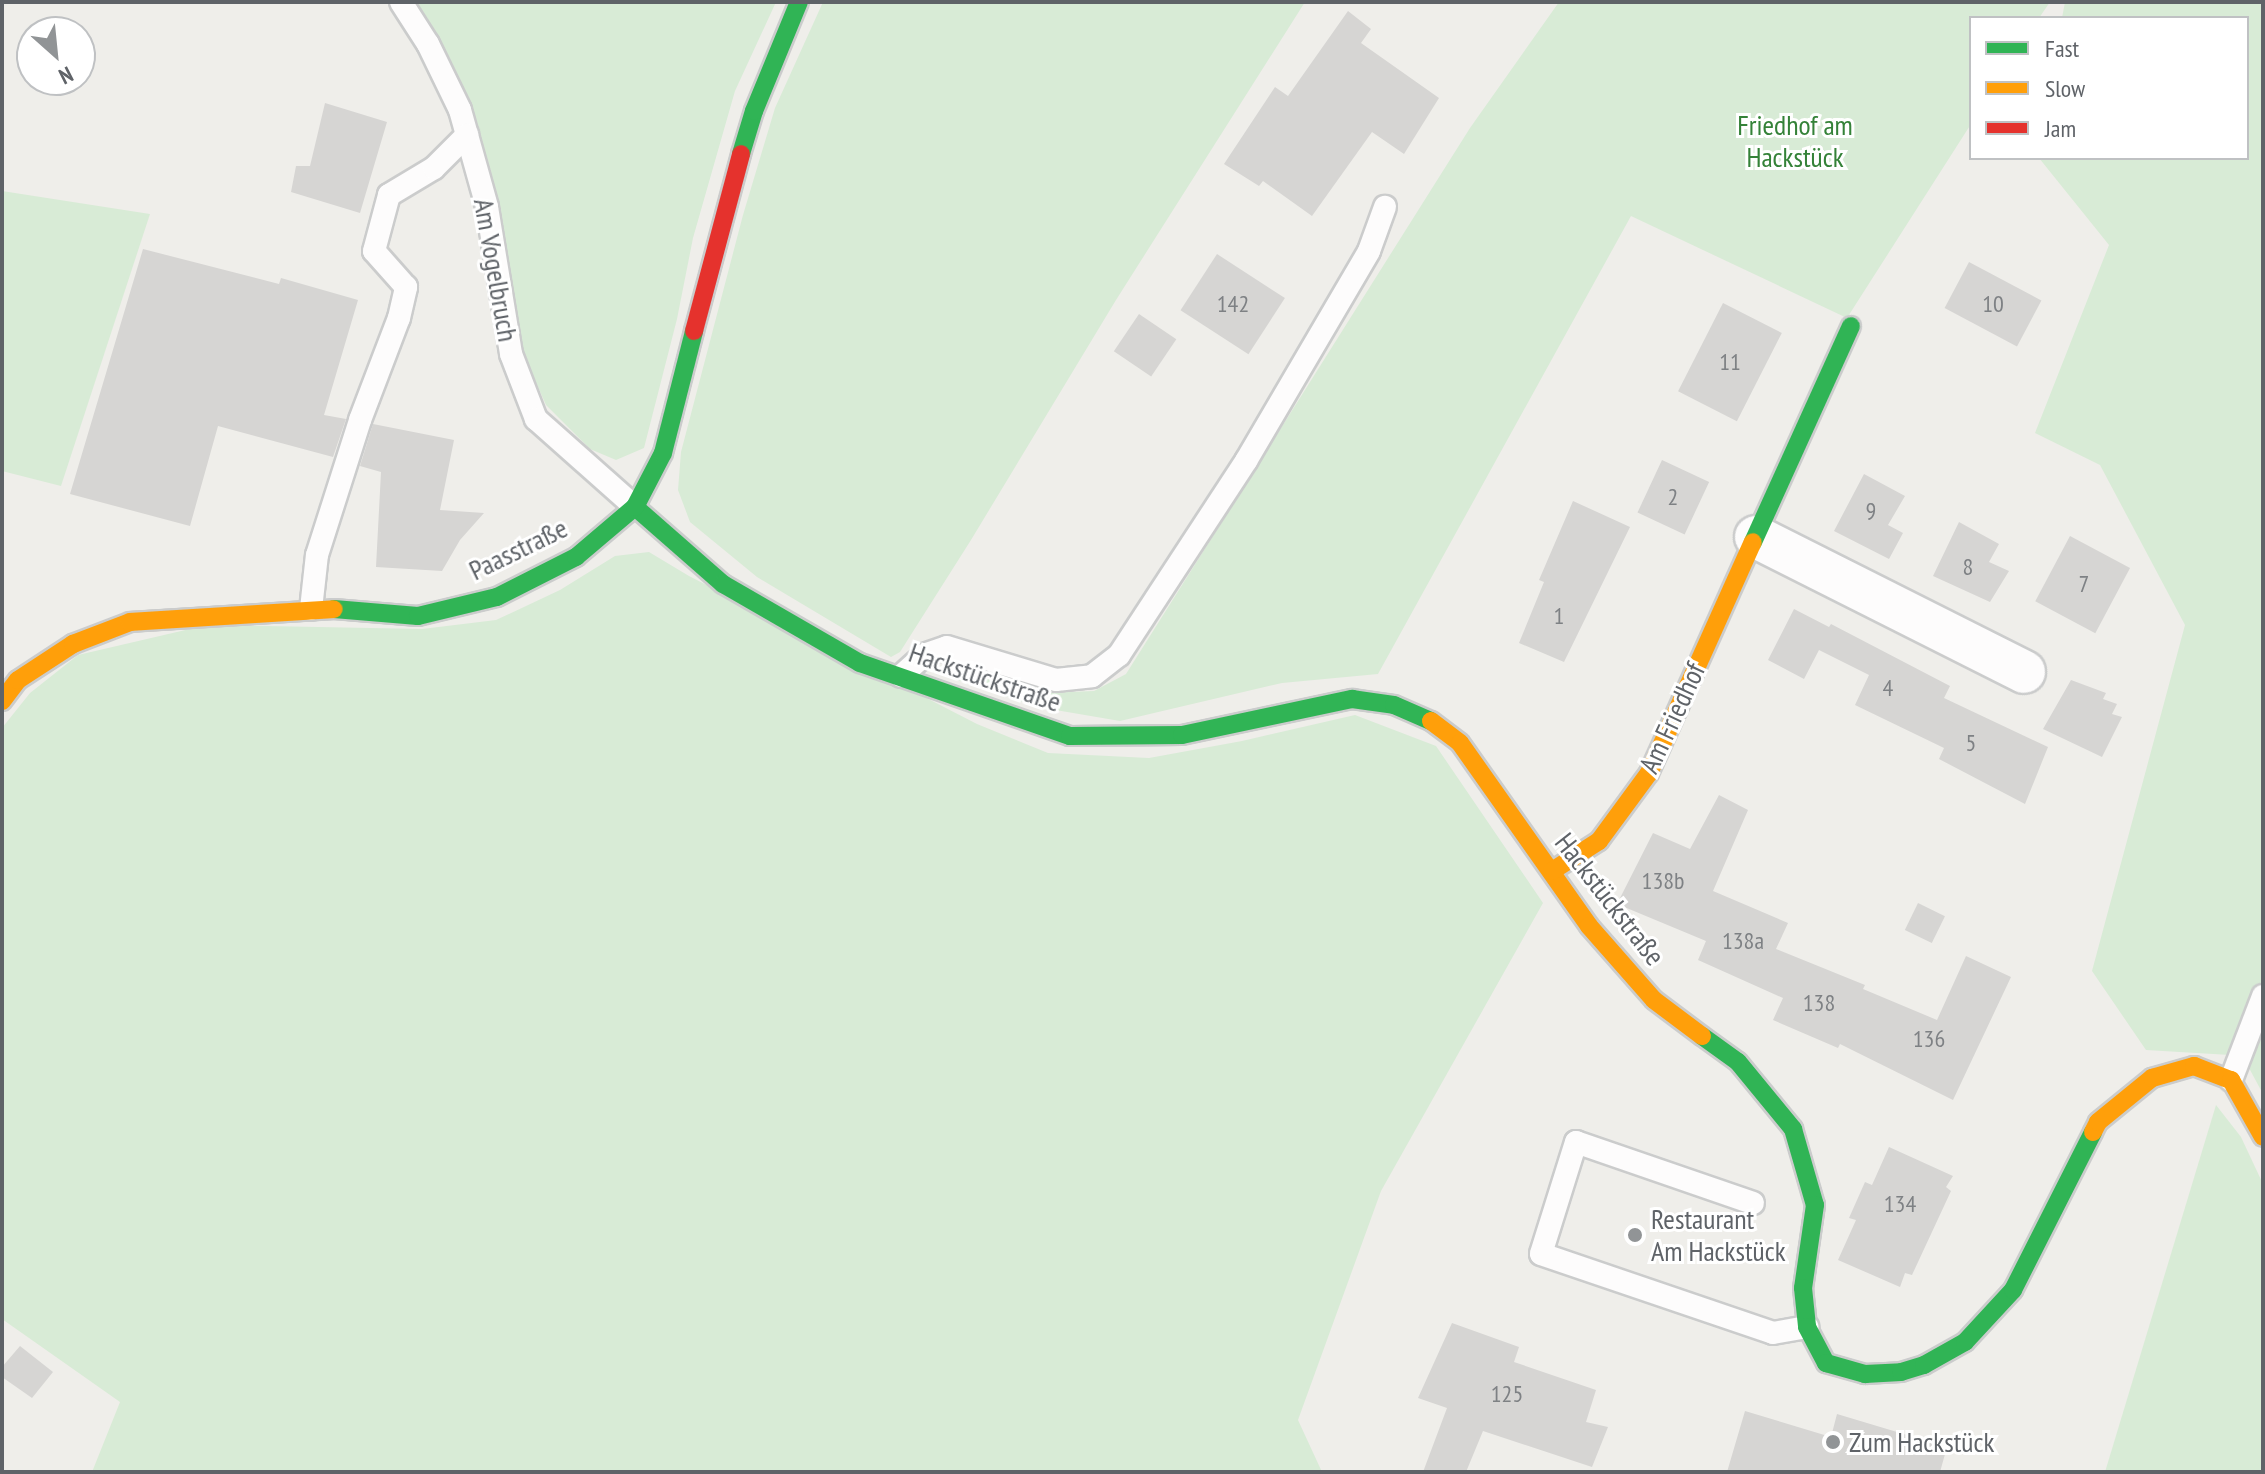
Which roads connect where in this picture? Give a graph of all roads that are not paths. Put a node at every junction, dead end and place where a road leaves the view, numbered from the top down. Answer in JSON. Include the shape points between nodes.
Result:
{"nodes":[{"id":1,"x":401,"y":2,"type":"edge"},
{"id":2,"x":799,"y":2,"type":"edge"},
{"id":3,"x":467,"y":135,"type":"junction"},
{"id":4,"x":1385,"y":207,"type":"dead end"},
{"id":5,"x":1851,"y":326,"type":"dead end"},
{"id":6,"x":635,"y":507,"type":"junction"},
{"id":7,"x":1756,"y":537,"type":"junction"},
{"id":8,"x":311,"y":609,"type":"junction"},
{"id":9,"x":2024,"y":672,"type":"dead end"},
{"id":10,"x":901,"y":676,"type":"junction"},
{"id":11,"x":2,"y":701,"type":"edge"},
{"id":12,"x":1552,"y":871,"type":"junction"},
{"id":13,"x":2263,"y":996,"type":"edge"},
{"id":14,"x":2231,"y":1080,"type":"junction"},
{"id":15,"x":2263,"y":1137,"type":"edge"},
{"id":16,"x":1753,"y":1203,"type":"dead end"},
{"id":17,"x":1807,"y":1327,"type":"junction"}],
"edges":[{"from":1,"to":3,"type":"lane","name":"Am Vogelbruch","via":[[435,57]]},
{"from":2,"to":6,"type":"street","name":"Paasstraße","via":[[754,111],[663,453]]},
{"from":3,"to":6,"type":"lane","name":"Am Vogelbruch","via":[[487,207],[511,354],[536,419]]},
{"from":3,"to":8,"type":"lane","via":[[434,168],[389,195],[374,251],[406,287],[317,555]]},
{"from":4,"to":10,"type":"lane","via":[[1369,251],[1246,461],[1119,655],[1092,676],[1056,680],[947,647],[924,655]]},
{"from":5,"to":7,"type":"street","name":"Am Friedhof"},
{"from":6,"to":8,"type":"street","name":"Paasstraße","via":[[576,557],[497,597],[418,616]]},
{"from":6,"to":10,"type":"street","name":"Hackstückstraße","via":[[723,584],[860,663]]},
{"from":7,"to":9,"type":"street"},
{"from":7,"to":12,"type":"street","name":"Am Friedhof","via":[[1649,773],[1599,841]]},
{"from":8,"to":11,"type":"street","name":"Paasstraße","via":[[130,622],[73,644],[18,680]]},
{"from":10,"to":12,"type":"street","name":"Hackstückstraße","via":[[1070,736],[1182,735],[1352,699],[1394,705],[1435,723],[1460,743]]},
{"from":12,"to":17,"type":"street","name":"Hackstückstraße","via":[[1589,926],[1654,1000],[1738,1062],[1793,1129],[1815,1205],[1803,1288]]},
{"from":13,"to":14,"type":"lane"},
{"from":14,"to":15,"type":"street"},
{"from":14,"to":17,"type":"street","name":"Hackstückstraße","via":[[2194,1066],[2152,1078],[2098,1122],[2013,1290],[1965,1342],[1924,1365],[1865,1374],[1826,1363]]},
{"from":16,"to":17,"type":"lane","via":[[1576,1142],[1541,1254],[1773,1333]]}]}
